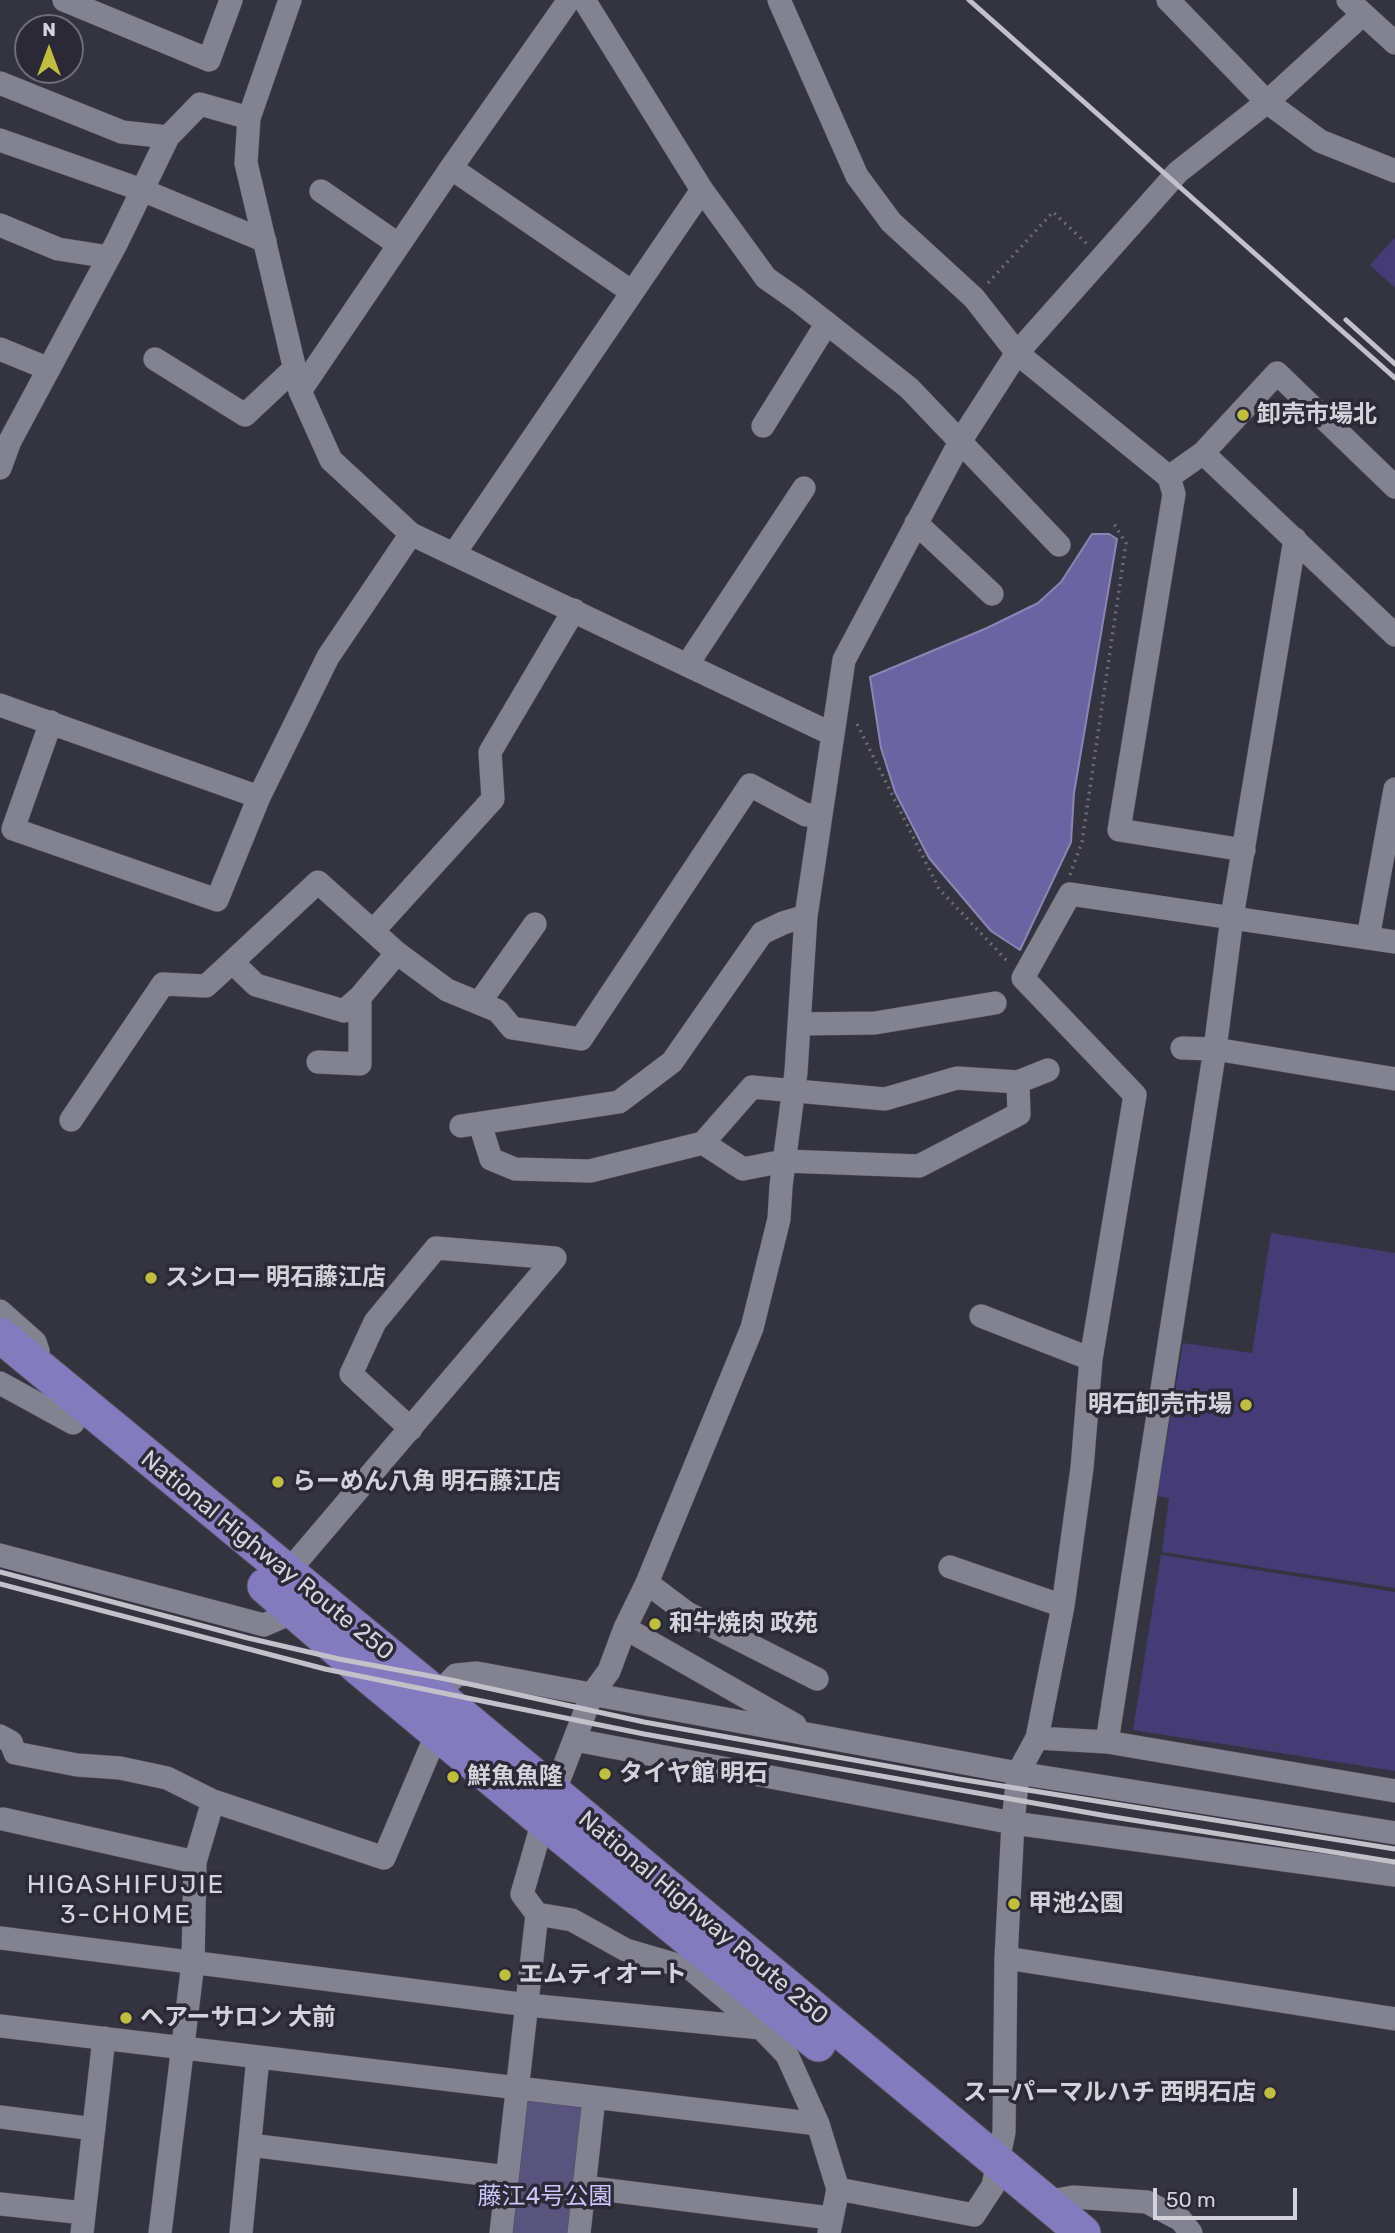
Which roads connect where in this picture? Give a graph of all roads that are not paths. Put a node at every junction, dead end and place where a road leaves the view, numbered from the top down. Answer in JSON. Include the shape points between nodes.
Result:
{"nodes":[{"id":1,"x":64,"y":0,"type":"edge"},
{"id":2,"x":231,"y":0,"type":"edge"},
{"id":3,"x":290,"y":0,"type":"edge"},
{"id":4,"x":569,"y":0,"type":"edge"},
{"id":5,"x":584,"y":0,"type":"edge"},
{"id":6,"x":779,"y":0,"type":"edge"},
{"id":7,"x":1168,"y":0,"type":"edge"},
{"id":8,"x":1356,"y":7,"type":"edge"},
{"id":9,"x":1395,"y":43,"type":"edge"},
{"id":10,"x":0,"y":83,"type":"edge"},
{"id":11,"x":1266,"y":102,"type":"junction"},
{"id":12,"x":249,"y":118,"type":"junction"},
{"id":13,"x":168,"y":137,"type":"junction"},
{"id":14,"x":0,"y":139,"type":"edge"},
{"id":15,"x":451,"y":169,"type":"junction"},
{"id":16,"x":1395,"y":171,"type":"edge"},
{"id":17,"x":142,"y":190,"type":"junction"},
{"id":18,"x":702,"y":190,"type":"junction"},
{"id":19,"x":321,"y":191,"type":"dead end"},
{"id":20,"x":0,"y":225,"type":"edge"},
{"id":21,"x":265,"y":241,"type":"junction"},
{"id":22,"x":399,"y":245,"type":"junction"},
{"id":23,"x":109,"y":257,"type":"junction"},
{"id":24,"x":632,"y":292,"type":"junction"},
{"id":25,"x":827,"y":323,"type":"junction"},
{"id":26,"x":0,"y":349,"type":"edge"},
{"id":27,"x":1017,"y":353,"type":"junction"},
{"id":28,"x":155,"y":359,"type":"dead end"},
{"id":29,"x":295,"y":368,"type":"junction"},
{"id":30,"x":48,"y":369,"type":"junction"},
{"id":31,"x":300,"y":391,"type":"junction"},
{"id":32,"x":763,"y":426,"type":"dead end"},
{"id":33,"x":5,"y":439,"type":"edge"},
{"id":34,"x":961,"y":440,"type":"junction"},
{"id":35,"x":1203,"y":453,"type":"junction"},
{"id":36,"x":0,"y":468,"type":"edge"},
{"id":37,"x":1169,"y":477,"type":"junction"},
{"id":38,"x":1395,"y":487,"type":"edge"},
{"id":39,"x":804,"y":488,"type":"dead end"},
{"id":40,"x":916,"y":523,"type":"junction"},
{"id":41,"x":411,"y":534,"type":"junction"},
{"id":42,"x":1295,"y":539,"type":"junction"},
{"id":43,"x":1059,"y":545,"type":"dead end"},
{"id":44,"x":454,"y":554,"type":"junction"},
{"id":45,"x":992,"y":594,"type":"dead end"},
{"id":46,"x":573,"y":610,"type":"junction"},
{"id":47,"x":1395,"y":635,"type":"edge"},
{"id":48,"x":687,"y":665,"type":"junction"},
{"id":49,"x":0,"y":705,"type":"edge"},
{"id":50,"x":51,"y":722,"type":"junction"},
{"id":51,"x":832,"y":734,"type":"junction"},
{"id":52,"x":1395,"y":789,"type":"edge"},
{"id":53,"x":259,"y":797,"type":"junction"},
{"id":54,"x":821,"y":814,"type":"junction"},
{"id":55,"x":1244,"y":850,"type":"junction"},
{"id":56,"x":806,"y":916,"type":"junction"},
{"id":57,"x":1232,"y":917,"type":"junction"},
{"id":58,"x":535,"y":924,"type":"dead end"},
{"id":59,"x":374,"y":930,"type":"junction"},
{"id":60,"x":1368,"y":937,"type":"junction"},
{"id":61,"x":1395,"y":942,"type":"edge"},
{"id":62,"x":397,"y":953,"type":"junction"},
{"id":63,"x":232,"y":961,"type":"junction"},
{"id":64,"x":360,"y":997,"type":"junction"},
{"id":65,"x":479,"y":1003,"type":"junction"},
{"id":66,"x":995,"y":1003,"type":"dead end"},
{"id":67,"x":799,"y":1024,"type":"junction"},
{"id":68,"x":1182,"y":1048,"type":"dead end"},
{"id":69,"x":1215,"y":1049,"type":"junction"},
{"id":70,"x":318,"y":1062,"type":"dead end"},
{"id":71,"x":1048,"y":1070,"type":"dead end"},
{"id":72,"x":1395,"y":1079,"type":"edge"},
{"id":73,"x":1018,"y":1082,"type":"junction"},
{"id":74,"x":794,"y":1090,"type":"junction"},
{"id":75,"x":71,"y":1120,"type":"dead end"},
{"id":76,"x":704,"y":1143,"type":"junction"},
{"id":77,"x":784,"y":1161,"type":"junction"},
{"id":78,"x":0,"y":1311,"type":"edge"},
{"id":79,"x":981,"y":1316,"type":"dead end"},
{"id":80,"x":0,"y":1335,"type":"edge"},
{"id":81,"x":1091,"y":1359,"type":"junction"},
{"id":82,"x":0,"y":1363,"type":"edge"},
{"id":83,"x":49,"y":1376,"type":"junction"},
{"id":84,"x":0,"y":1382,"type":"edge"},
{"id":85,"x":72,"y":1423,"type":"junction"},
{"id":86,"x":411,"y":1429,"type":"junction"},
{"id":87,"x":0,"y":1555,"type":"edge"},
{"id":88,"x":950,"y":1567,"type":"dead end"},
{"id":89,"x":287,"y":1573,"type":"junction"},
{"id":90,"x":647,"y":1583,"type":"junction"},
{"id":91,"x":1063,"y":1606,"type":"junction"},
{"id":92,"x":296,"y":1611,"type":"junction"},
{"id":93,"x":625,"y":1628,"type":"junction"},
{"id":94,"x":817,"y":1679,"type":"dead end"},
{"id":95,"x":592,"y":1694,"type":"junction"},
{"id":96,"x":437,"y":1695,"type":"junction"},
{"id":97,"x":437,"y":1733,"type":"junction"},
{"id":98,"x":813,"y":1735,"type":"junction"},
{"id":99,"x":0,"y":1736,"type":"edge"},
{"id":100,"x":1037,"y":1738,"type":"junction"},
{"id":101,"x":575,"y":1740,"type":"junction"},
{"id":102,"x":1107,"y":1742,"type":"junction"},
{"id":103,"x":1018,"y":1773,"type":"junction"},
{"id":104,"x":1395,"y":1791,"type":"edge"},
{"id":105,"x":213,"y":1801,"type":"junction"},
{"id":106,"x":549,"y":1807,"type":"junction"},
{"id":107,"x":3,"y":1819,"type":"dead end"},
{"id":108,"x":1013,"y":1823,"type":"junction"},
{"id":109,"x":1395,"y":1833,"type":"edge"},
{"id":110,"x":195,"y":1862,"type":"junction"},
{"id":111,"x":1395,"y":1875,"type":"edge"},
{"id":112,"x":537,"y":1914,"type":"junction"},
{"id":113,"x":0,"y":1938,"type":"edge"},
{"id":114,"x":1006,"y":1958,"type":"junction"},
{"id":115,"x":193,"y":1963,"type":"junction"},
{"id":116,"x":528,"y":2005,"type":"junction"},
{"id":117,"x":1395,"y":2019,"type":"edge"},
{"id":118,"x":0,"y":2026,"type":"edge"},
{"id":119,"x":761,"y":2028,"type":"junction"},
{"id":120,"x":104,"y":2038,"type":"junction"},
{"id":121,"x":181,"y":2047,"type":"junction"},
{"id":122,"x":258,"y":2057,"type":"junction"},
{"id":123,"x":517,"y":2089,"type":"junction"},
{"id":124,"x":594,"y":2098,"type":"junction"},
{"id":125,"x":0,"y":2117,"type":"edge"},
{"id":126,"x":818,"y":2124,"type":"junction"},
{"id":127,"x":94,"y":2129,"type":"junction"},
{"id":128,"x":250,"y":2145,"type":"junction"},
{"id":129,"x":996,"y":2175,"type":"junction"},
{"id":130,"x":507,"y":2177,"type":"junction"},
{"id":131,"x":584,"y":2188,"type":"junction"},
{"id":132,"x":838,"y":2189,"type":"junction"},
{"id":133,"x":0,"y":2204,"type":"edge"},
{"id":134,"x":1047,"y":2218,"type":"edge"},
{"id":135,"x":83,"y":2223,"type":"edge"},
{"id":136,"x":975,"y":2224,"type":"edge"},
{"id":137,"x":830,"y":2226,"type":"edge"},
{"id":138,"x":247,"y":2232,"type":"edge"},
{"id":139,"x":160,"y":2233,"type":"edge"},
{"id":140,"x":501,"y":2233,"type":"edge"},
{"id":141,"x":579,"y":2233,"type":"edge"},
{"id":142,"x":1083,"y":2233,"type":"edge"},
{"id":143,"x":1191,"y":2233,"type":"edge"}],
"edges":[{"from":1,"to":2,"type":"street","via":[[209,60]]},
{"from":3,"to":12,"type":"street"},
{"from":4,"to":15,"type":"street"},
{"from":5,"to":18,"type":"street"},
{"from":6,"to":27,"type":"street","via":[[857,176],[891,222],[974,298]]},
{"from":7,"to":11,"type":"street"},
{"from":8,"to":9,"type":"street"},
{"from":8,"to":11,"type":"street"},
{"from":10,"to":13,"type":"street","via":[[122,132]]},
{"from":11,"to":16,"type":"street","via":[[1320,141]]},
{"from":11,"to":27,"type":"street","via":[[1178,172]]},
{"from":12,"to":13,"type":"street","via":[[200,104]]},
{"from":12,"to":21,"type":"street","via":[[246,163]]},
{"from":13,"to":17,"type":"street"},
{"from":14,"to":17,"type":"street"},
{"from":15,"to":22,"type":"street"},
{"from":15,"to":24,"type":"street"},
{"from":17,"to":21,"type":"street"},
{"from":17,"to":23,"type":"street"},
{"from":18,"to":24,"type":"street"},
{"from":18,"to":25,"type":"street","via":[[766,278]]},
{"from":19,"to":22,"type":"street"},
{"from":20,"to":23,"type":"street","via":[[58,249]]},
{"from":21,"to":29,"type":"street"},
{"from":22,"to":31,"type":"street"},
{"from":23,"to":30,"type":"street"},
{"from":24,"to":44,"type":"street"},
{"from":25,"to":32,"type":"street"},
{"from":25,"to":34,"type":"street","via":[[909,388]]},
{"from":26,"to":30,"type":"street"},
{"from":27,"to":34,"type":"street"},
{"from":27,"to":37,"type":"street"},
{"from":28,"to":29,"type":"street","via":[[245,415]]},
{"from":29,"to":31,"type":"street"},
{"from":30,"to":33,"type":"street"},
{"from":31,"to":41,"type":"street","via":[[331,460]]},
{"from":33,"to":36,"type":"street"},
{"from":34,"to":40,"type":"street"},
{"from":34,"to":43,"type":"street"},
{"from":35,"to":37,"type":"street"},
{"from":35,"to":38,"type":"street","via":[[1276,373]]},
{"from":35,"to":42,"type":"street"},
{"from":37,"to":55,"type":"street","via":[[1174,494],[1119,830]]},
{"from":39,"to":48,"type":"street"},
{"from":40,"to":45,"type":"street"},
{"from":40,"to":51,"type":"street","via":[[844,660]]},
{"from":41,"to":44,"type":"street"},
{"from":41,"to":53,"type":"street","via":[[328,657]]},
{"from":42,"to":47,"type":"street"},
{"from":42,"to":55,"type":"street"},
{"from":44,"to":46,"type":"street"},
{"from":46,"to":48,"type":"street"},
{"from":46,"to":59,"type":"street","via":[[490,752],[492,799]]},
{"from":48,"to":51,"type":"street"},
{"from":49,"to":50,"type":"street"},
{"from":50,"to":53,"type":"street"},
{"from":50,"to":53,"type":"street","via":[[13,829],[218,901]]},
{"from":51,"to":54,"type":"street"},
{"from":52,"to":60,"type":"street"},
{"from":54,"to":56,"type":"street"},
{"from":54,"to":65,"type":"street","via":[[806,815],[750,785],[582,1040],[512,1028],[498,1011]]},
{"from":55,"to":57,"type":"street"},
{"from":56,"to":67,"type":"street"},
{"from":56,"to":76,"type":"street","via":[[762,933],[672,1062],[619,1102],[471,1125],[491,1159],[515,1169],[590,1171]]},
{"from":57,"to":60,"type":"street"},
{"from":57,"to":69,"type":"street"},
{"from":57,"to":81,"type":"street","via":[[1070,894],[1023,978],[1135,1095]]},
{"from":58,"to":65,"type":"street"},
{"from":59,"to":62,"type":"street"},
{"from":59,"to":63,"type":"street","via":[[318,882]]},
{"from":60,"to":61,"type":"street"},
{"from":62,"to":64,"type":"street"},
{"from":62,"to":65,"type":"street","via":[[447,990]]},
{"from":63,"to":64,"type":"street","via":[[256,985],[344,1011]]},
{"from":63,"to":75,"type":"street","via":[[206,986],[163,984]]},
{"from":64,"to":70,"type":"street","via":[[360,1064]]},
{"from":66,"to":67,"type":"street","via":[[875,1023]]},
{"from":67,"to":74,"type":"street"},
{"from":68,"to":69,"type":"street"},
{"from":69,"to":72,"type":"street"},
{"from":69,"to":102,"type":"street"},
{"from":71,"to":73,"type":"street"},
{"from":73,"to":74,"type":"street","via":[[957,1077],[885,1099]]},
{"from":73,"to":77,"type":"street","via":[[1019,1114],[919,1166]]},
{"from":74,"to":76,"type":"street","via":[[752,1087]]},
{"from":74,"to":77,"type":"street"},
{"from":76,"to":77,"type":"street","via":[[743,1169]]},
{"from":77,"to":90,"type":"street","via":[[779,1219],[752,1328]]},
{"from":78,"to":83,"type":"street","via":[[34,1342]]},
{"from":79,"to":81,"type":"street"},
{"from":80,"to":83,"type":"highway","name":"National Highway Route 250"},
{"from":81,"to":91,"type":"street"},
{"from":82,"to":85,"type":"highway","name":"National Highway Route 250"},
{"from":83,"to":89,"type":"highway","name":"National Highway Route 250"},
{"from":84,"to":85,"type":"street"},
{"from":85,"to":92,"type":"highway","name":"National Highway Route 250"},
{"from":86,"to":86,"type":"street","via":[[537,1279],[555,1258],[436,1248],[375,1322],[351,1374]]},
{"from":86,"to":89,"type":"street"},
{"from":87,"to":92,"type":"street","via":[[264,1625]]},
{"from":88,"to":91,"type":"street"},
{"from":89,"to":96,"type":"highway","name":"National Highway Route 250"},
{"from":90,"to":93,"type":"street"},
{"from":90,"to":94,"type":"street","via":[[687,1613]]},
{"from":91,"to":100,"type":"street"},
{"from":92,"to":97,"type":"highway","name":"National Highway Route 250"},
{"from":93,"to":95,"type":"street","via":[[609,1671]]},
{"from":93,"to":98,"type":"street"},
{"from":95,"to":96,"type":"street","via":[[477,1673],[456,1675]]},
{"from":95,"to":98,"type":"street"},
{"from":95,"to":101,"type":"street"},
{"from":96,"to":106,"type":"highway","name":"National Highway Route 250"},
{"from":97,"to":105,"type":"street","via":[[384,1858]]},
{"from":97,"to":106,"type":"highway","name":"National Highway Route 250"},
{"from":98,"to":103,"type":"street"},
{"from":99,"to":105,"type":"street","via":[[11,1742],[15,1753],[166,1777]]},
{"from":100,"to":102,"type":"street"},
{"from":100,"to":103,"type":"street"},
{"from":101,"to":106,"type":"street"},
{"from":101,"to":108,"type":"street"},
{"from":102,"to":104,"type":"street"},
{"from":103,"to":108,"type":"street"},
{"from":103,"to":109,"type":"street"},
{"from":105,"to":110,"type":"street"},
{"from":106,"to":112,"type":"street","via":[[522,1895]]},
{"from":106,"to":129,"type":"highway","name":"National Highway Route 250"},
{"from":107,"to":110,"type":"street"},
{"from":108,"to":111,"type":"street"},
{"from":108,"to":114,"type":"street"},
{"from":110,"to":115,"type":"street"},
{"from":112,"to":116,"type":"street"},
{"from":112,"to":119,"type":"street","via":[[572,1920],[626,1950],[691,1969]]},
{"from":113,"to":115,"type":"street"},
{"from":114,"to":117,"type":"street"},
{"from":114,"to":129,"type":"street","via":[[1004,2132]]},
{"from":115,"to":116,"type":"street"},
{"from":115,"to":121,"type":"street"},
{"from":116,"to":119,"type":"street"},
{"from":116,"to":123,"type":"street"},
{"from":118,"to":120,"type":"street"},
{"from":119,"to":126,"type":"street","via":[[787,2055]]},
{"from":120,"to":121,"type":"street"},
{"from":120,"to":127,"type":"street"},
{"from":121,"to":122,"type":"street"},
{"from":121,"to":139,"type":"street"},
{"from":122,"to":123,"type":"street"},
{"from":122,"to":128,"type":"street"},
{"from":123,"to":124,"type":"street"},
{"from":123,"to":130,"type":"street"},
{"from":124,"to":126,"type":"street"},
{"from":124,"to":131,"type":"street"},
{"from":125,"to":127,"type":"street"},
{"from":126,"to":132,"type":"street"},
{"from":127,"to":135,"type":"street"},
{"from":128,"to":130,"type":"street"},
{"from":128,"to":138,"type":"street"},
{"from":129,"to":134,"type":"highway","name":"National Highway Route 250"},
{"from":129,"to":136,"type":"street"},
{"from":130,"to":140,"type":"street"},
{"from":131,"to":137,"type":"street"},
{"from":131,"to":141,"type":"street"},
{"from":132,"to":136,"type":"street"},
{"from":132,"to":137,"type":"street"},
{"from":133,"to":135,"type":"street"},
{"from":134,"to":142,"type":"highway","name":"National Highway Route 250"},
{"from":134,"to":143,"type":"street","via":[[1073,2197],[1147,2202],[1181,2220]]}]}
